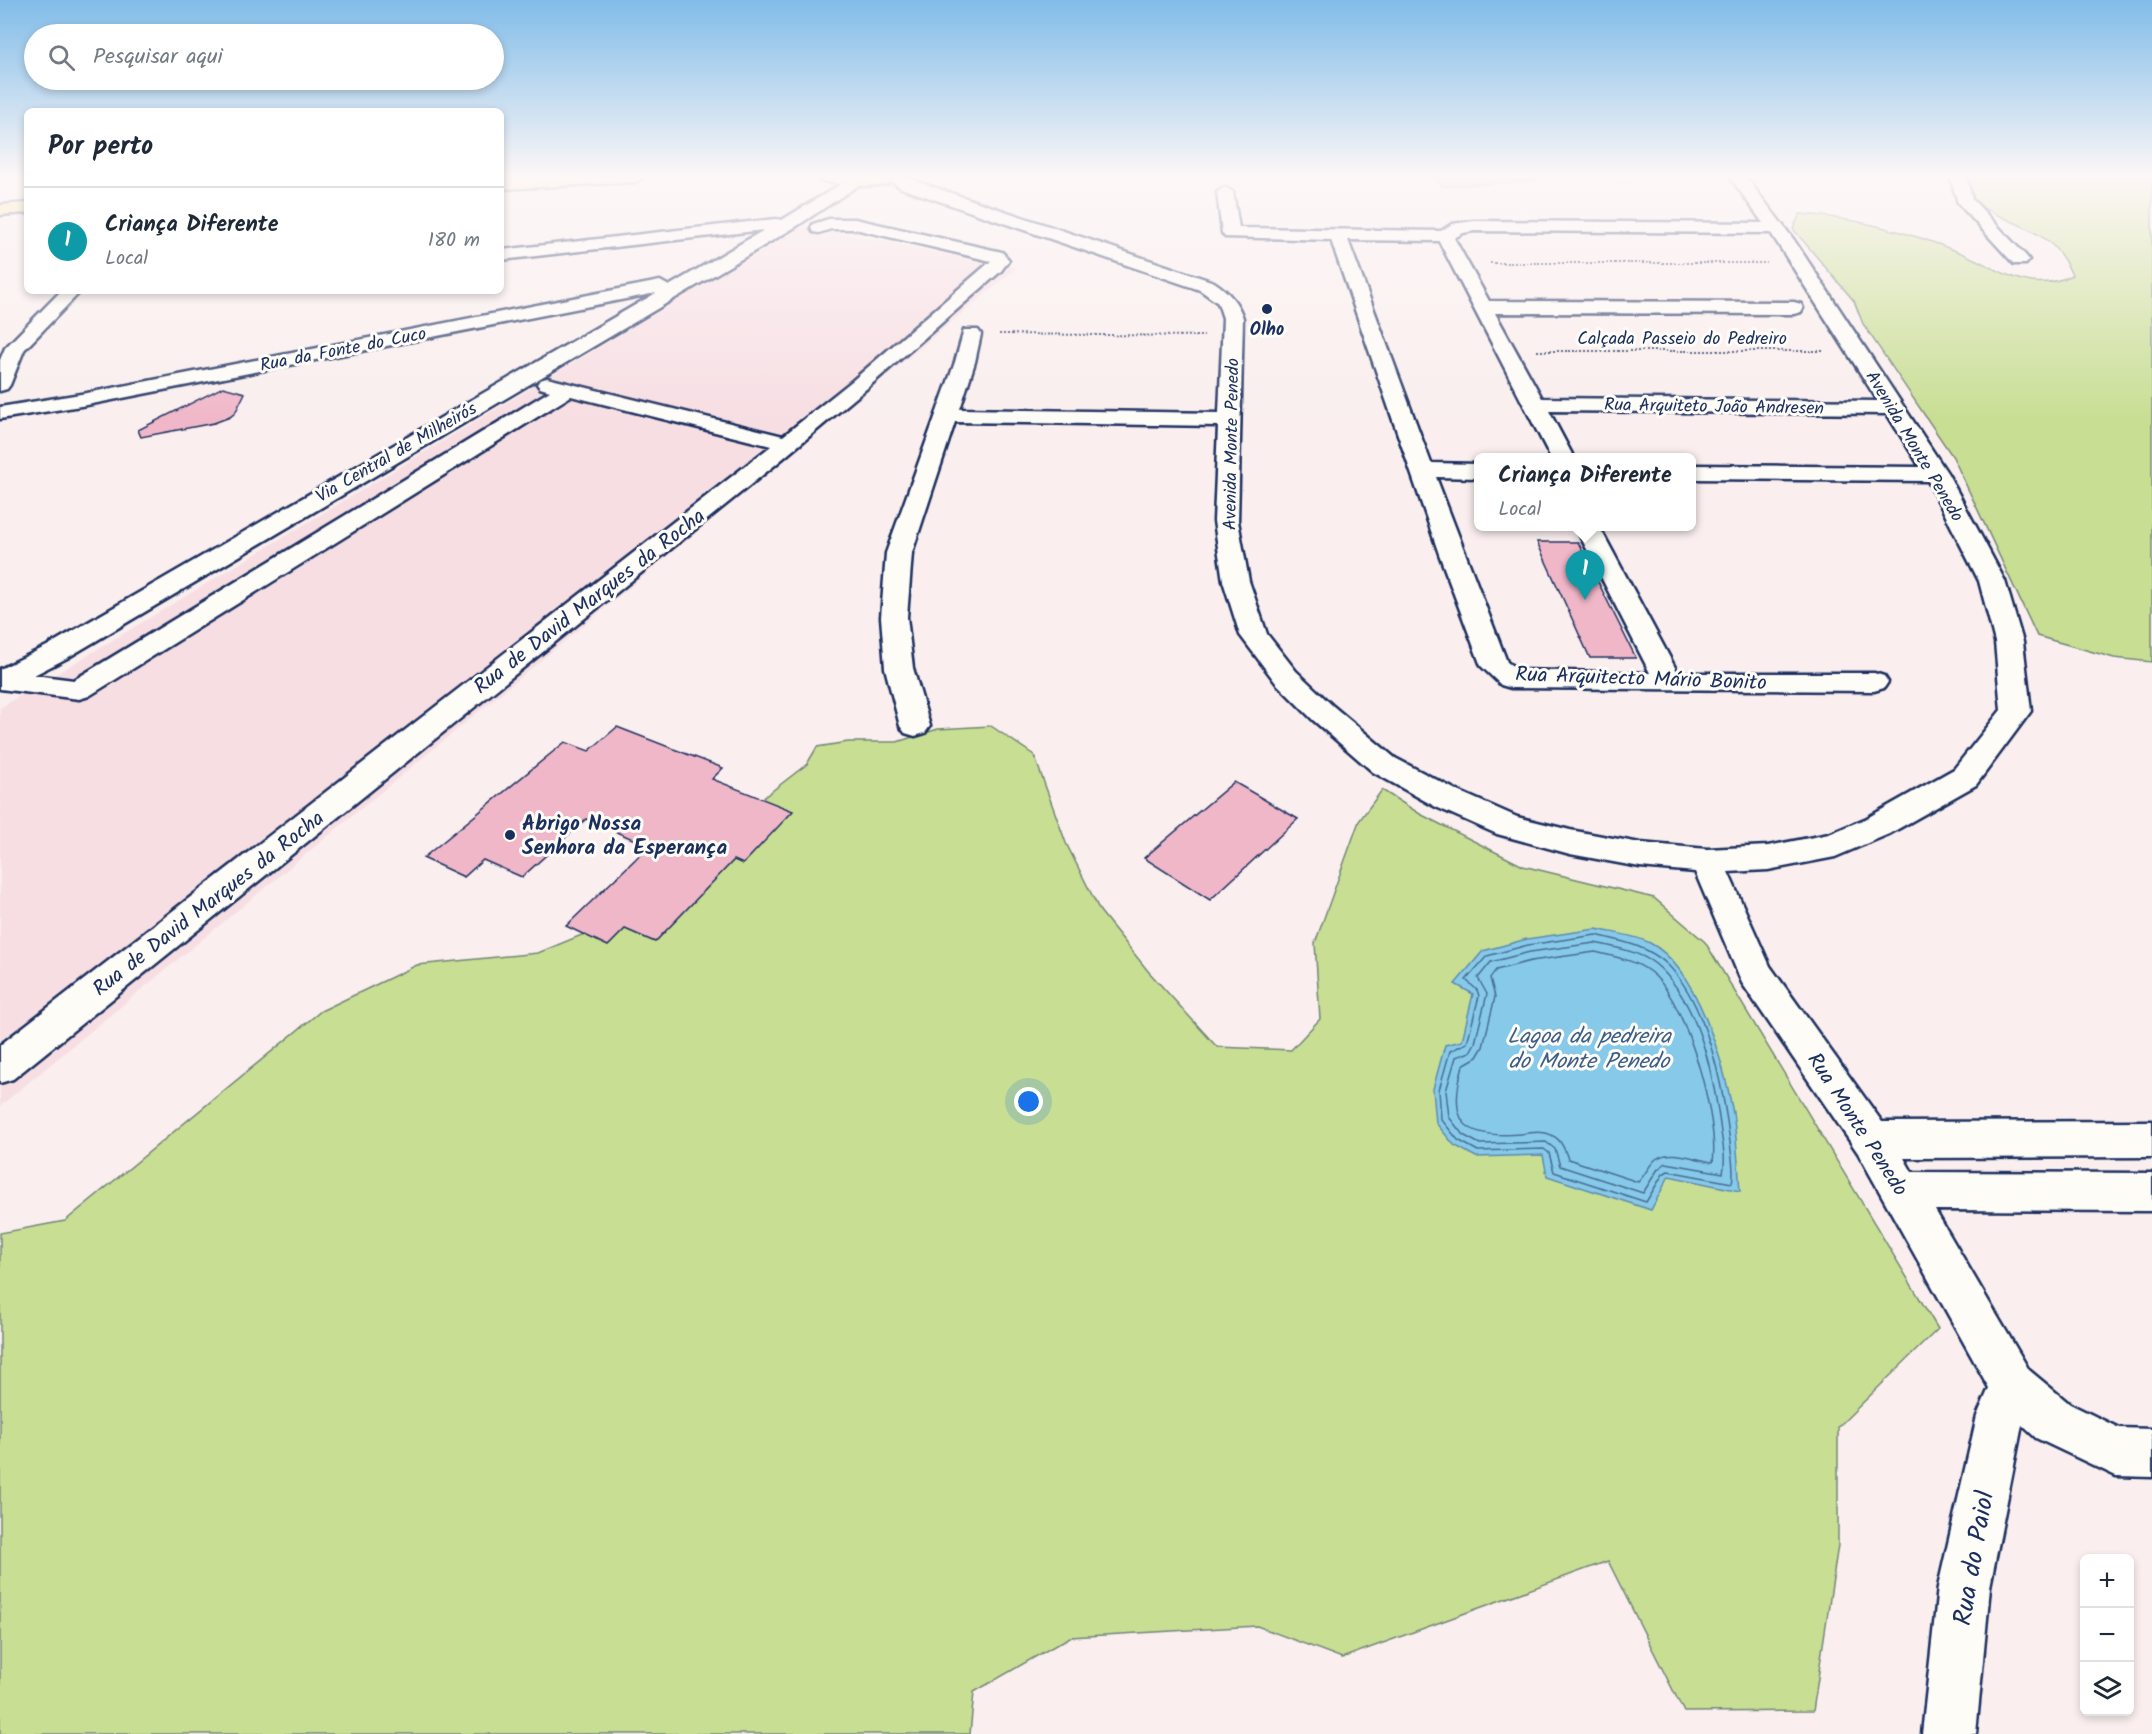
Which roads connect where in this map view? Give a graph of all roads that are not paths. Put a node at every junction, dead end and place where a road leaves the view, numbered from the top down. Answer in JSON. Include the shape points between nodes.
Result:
{"nodes":[{"id":1,"x":728,"y":258,"type":"edge"},
{"id":2,"x":954,"y":258,"type":"edge"},
{"id":3,"x":1124,"y":258,"type":"edge"},
{"id":4,"x":1346,"y":258,"type":"edge"},
{"id":5,"x":1456,"y":258,"type":"edge"},
{"id":6,"x":1795,"y":258,"type":"edge"},
{"id":7,"x":685,"y":282,"type":"junction"},
{"id":8,"x":69,"y":294,"type":"edge"},
{"id":9,"x":1483,"y":307,"type":"junction"},
{"id":10,"x":1794,"y":308,"type":"dead end"},
{"id":11,"x":971,"y":334,"type":"road end"},
{"id":12,"x":522,"y":378,"type":"junction"},
{"id":13,"x":0,"y":386,"type":"edge"},
{"id":14,"x":568,"y":389,"type":"junction"},
{"id":15,"x":1534,"y":404,"type":"junction"},
{"id":16,"x":1894,"y":408,"type":"junction"},
{"id":17,"x":0,"y":413,"type":"edge"},
{"id":18,"x":947,"y":415,"type":"junction"},
{"id":19,"x":1230,"y":420,"type":"junction"},
{"id":20,"x":786,"y":443,"type":"junction"},
{"id":21,"x":1560,"y":453,"type":"edge"},
{"id":22,"x":1423,"y":470,"type":"junction"},
{"id":23,"x":1474,"y":471,"type":"edge"},
{"id":24,"x":1696,"y":472,"type":"edge"},
{"id":25,"x":1936,"y":474,"type":"junction"},
{"id":26,"x":1590,"y":531,"type":"edge"},
{"id":27,"x":0,"y":680,"type":"edge"},
{"id":28,"x":1669,"y":682,"type":"junction"},
{"id":29,"x":1874,"y":682,"type":"dead end"},
{"id":30,"x":915,"y":726,"type":"dead end"},
{"id":31,"x":1707,"y":861,"type":"junction"},
{"id":32,"x":0,"y":1067,"type":"edge"},
{"id":33,"x":2152,"y":1139,"type":"edge"},
{"id":34,"x":1872,"y":1140,"type":"junction"},
{"id":35,"x":1904,"y":1191,"type":"junction"},
{"id":36,"x":2152,"y":1192,"type":"edge"},
{"id":37,"x":2013,"y":1386,"type":"junction"},
{"id":38,"x":2152,"y":1454,"type":"edge"},
{"id":39,"x":1949,"y":1734,"type":"edge"}],
"edges":[{"from":1,"to":7,"type":"street","name":"Via Central de Milheirós"},
{"from":2,"to":20,"type":"street","name":"Rua de David Marques da Rocha","via":[[995,267]]},
{"from":3,"to":19,"type":"street","name":"Avenida Monte Penedo","via":[[1207,286],[1221,294],[1230,306]]},
{"from":4,"to":22,"type":"street","name":"Rua Arquitecto Mário Bonito"},
{"from":5,"to":9,"type":"street"},
{"from":6,"to":16,"type":"street","name":"Avenida Monte Penedo"},
{"from":7,"to":12,"type":"street","name":"Via Central de Milheirós"},
{"from":7,"to":17,"type":"street","name":"Rua da Fonte do Cuco"},
{"from":8,"to":13,"type":"street","via":[[15,348]]},
{"from":9,"to":10,"type":"street"},
{"from":9,"to":15,"type":"street"},
{"from":11,"to":18,"type":"street"},
{"from":12,"to":14,"type":"street"},
{"from":12,"to":27,"type":"street","name":"Via Central de Milheirós","via":[[57,652]]},
{"from":14,"to":20,"type":"street"},
{"from":14,"to":27,"type":"street","via":[[79,690]]},
{"from":15,"to":16,"type":"street","name":"Rua Arquiteto João Andresen"},
{"from":15,"to":21,"type":"street"},
{"from":16,"to":25,"type":"street","name":"Avenida Monte Penedo"},
{"from":18,"to":19,"type":"street"},
{"from":18,"to":30,"type":"street","via":[[899,553],[894,617],[899,668]]},
{"from":19,"to":31,"type":"street","name":"Avenida Monte Penedo","via":[[1226,521],[1236,581],[1254,635],[1286,677],[1323,713],[1384,765],[1508,826],[1640,855]]},
{"from":20,"to":32,"type":"street","name":"Rua de David Marques da Rocha"},
{"from":22,"to":23,"type":"street"},
{"from":22,"to":28,"type":"street","name":"Rua Arquitecto Mário Bonito","via":[[1496,666],[1511,679]]},
{"from":24,"to":25,"type":"street"},
{"from":25,"to":31,"type":"street","name":"Avenida Monte Penedo","via":[[1992,581],[2009,642],[2016,711],[1965,777],[1878,826],[1835,845],[1768,858]]},
{"from":26,"to":28,"type":"street"},
{"from":28,"to":29,"type":"street","name":"Rua Arquitecto Mário Bonito"},
{"from":31,"to":34,"type":"street","name":"Rua Monte Penedo","via":[[1755,973]]},
{"from":33,"to":34,"type":"street"},
{"from":34,"to":35,"type":"street","name":"Rua Monte Penedo"},
{"from":35,"to":36,"type":"street"},
{"from":35,"to":37,"type":"street","name":"Rua Monte Penedo"},
{"from":37,"to":38,"type":"street","via":[[2053,1420],[2116,1452]]},
{"from":37,"to":39,"type":"street","name":"Rua do Paiol","via":[[2000,1416],[1964,1587]]}]}
